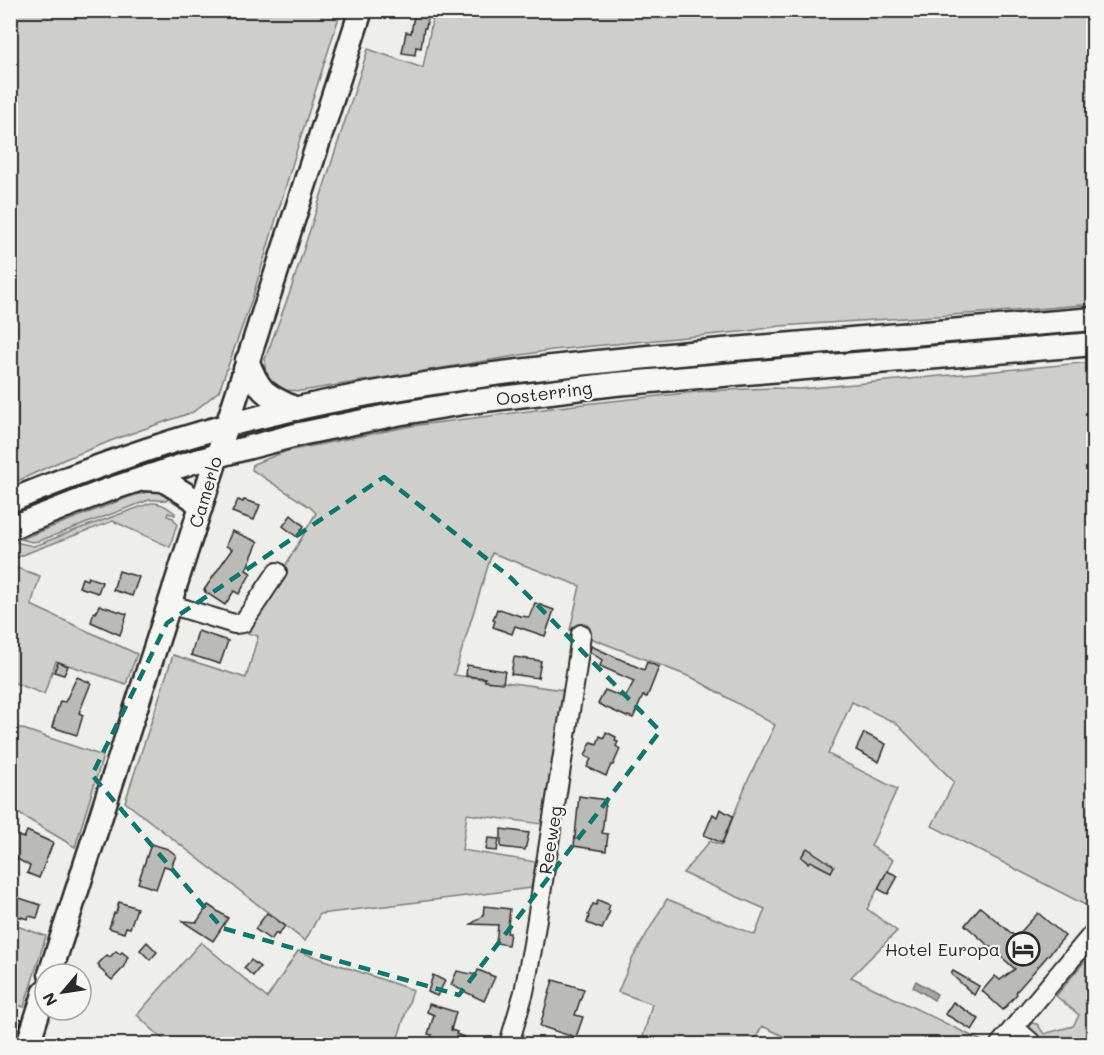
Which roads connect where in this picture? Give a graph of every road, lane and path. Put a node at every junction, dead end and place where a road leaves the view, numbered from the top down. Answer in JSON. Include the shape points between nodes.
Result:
{"nodes":[{"id":1,"x":361,"y":10,"type":"edge"},
{"id":2,"x":1094,"y":319,"type":"edge"},
{"id":3,"x":1094,"y":344,"type":"edge"},
{"id":4,"x":247,"y":360,"type":"junction"},
{"id":5,"x":296,"y":409,"type":"junction"},
{"id":6,"x":226,"y":426,"type":"junction"},
{"id":7,"x":217,"y":455,"type":"junction"},
{"id":8,"x":139,"y":479,"type":"junction"},
{"id":9,"x":10,"y":501,"type":"edge"},
{"id":10,"x":201,"y":507,"type":"junction"},
{"id":11,"x":10,"y":528,"type":"edge"},
{"id":12,"x":276,"y":572,"type":"dead end"},
{"id":13,"x":169,"y":604,"type":"junction"},
{"id":14,"x":581,"y":634,"type":"dead end"},
{"id":15,"x":1094,"y":932,"type":"edge"},
{"id":16,"x":54,"y":962,"type":"edge"},
{"id":17,"x":35,"y":1022,"type":"edge"},
{"id":18,"x":1015,"y":1028,"type":"junction"},
{"id":19,"x":28,"y":1044,"type":"edge"},
{"id":20,"x":508,"y":1044,"type":"edge"},
{"id":21,"x":1000,"y":1044,"type":"edge"},
{"id":22,"x":1032,"y":1044,"type":"edge"}],
"edges":[{"from":1,"to":4,"type":"main road","name":"Camerlo"},
{"from":2,"to":5,"type":"main road","name":"Oosterring","via":[[618,359],[382,391]]},
{"from":3,"to":7,"type":"main road","name":"Oosterring","via":[[641,382],[470,402],[310,432]]},
{"from":4,"to":5,"type":"main road","via":[[264,392]]},
{"from":4,"to":6,"type":"main road","name":"Camerlo"},
{"from":5,"to":6,"type":"main road","name":"Oosterring"},
{"from":6,"to":7,"type":"main road","name":"Camerlo"},
{"from":6,"to":9,"type":"main road","name":"Oosterring","via":[[122,457]]},
{"from":7,"to":8,"type":"main road","name":"Oosterring"},
{"from":7,"to":10,"type":"main road","name":"Camerlo"},
{"from":8,"to":10,"type":"main road","via":[[163,480]]},
{"from":8,"to":11,"type":"main road","name":"Oosterring"},
{"from":10,"to":13,"type":"main road","name":"Camerlo"},
{"from":12,"to":13,"type":"street","via":[[243,623],[234,624]]},
{"from":13,"to":16,"type":"main road","name":"Camerlo"},
{"from":14,"to":20,"type":"street","name":"Reeweg","via":[[533,944]]},
{"from":15,"to":18,"type":"street"},
{"from":17,"to":19,"type":"main road"},
{"from":18,"to":21,"type":"street"},
{"from":18,"to":22,"type":"street"}]}
